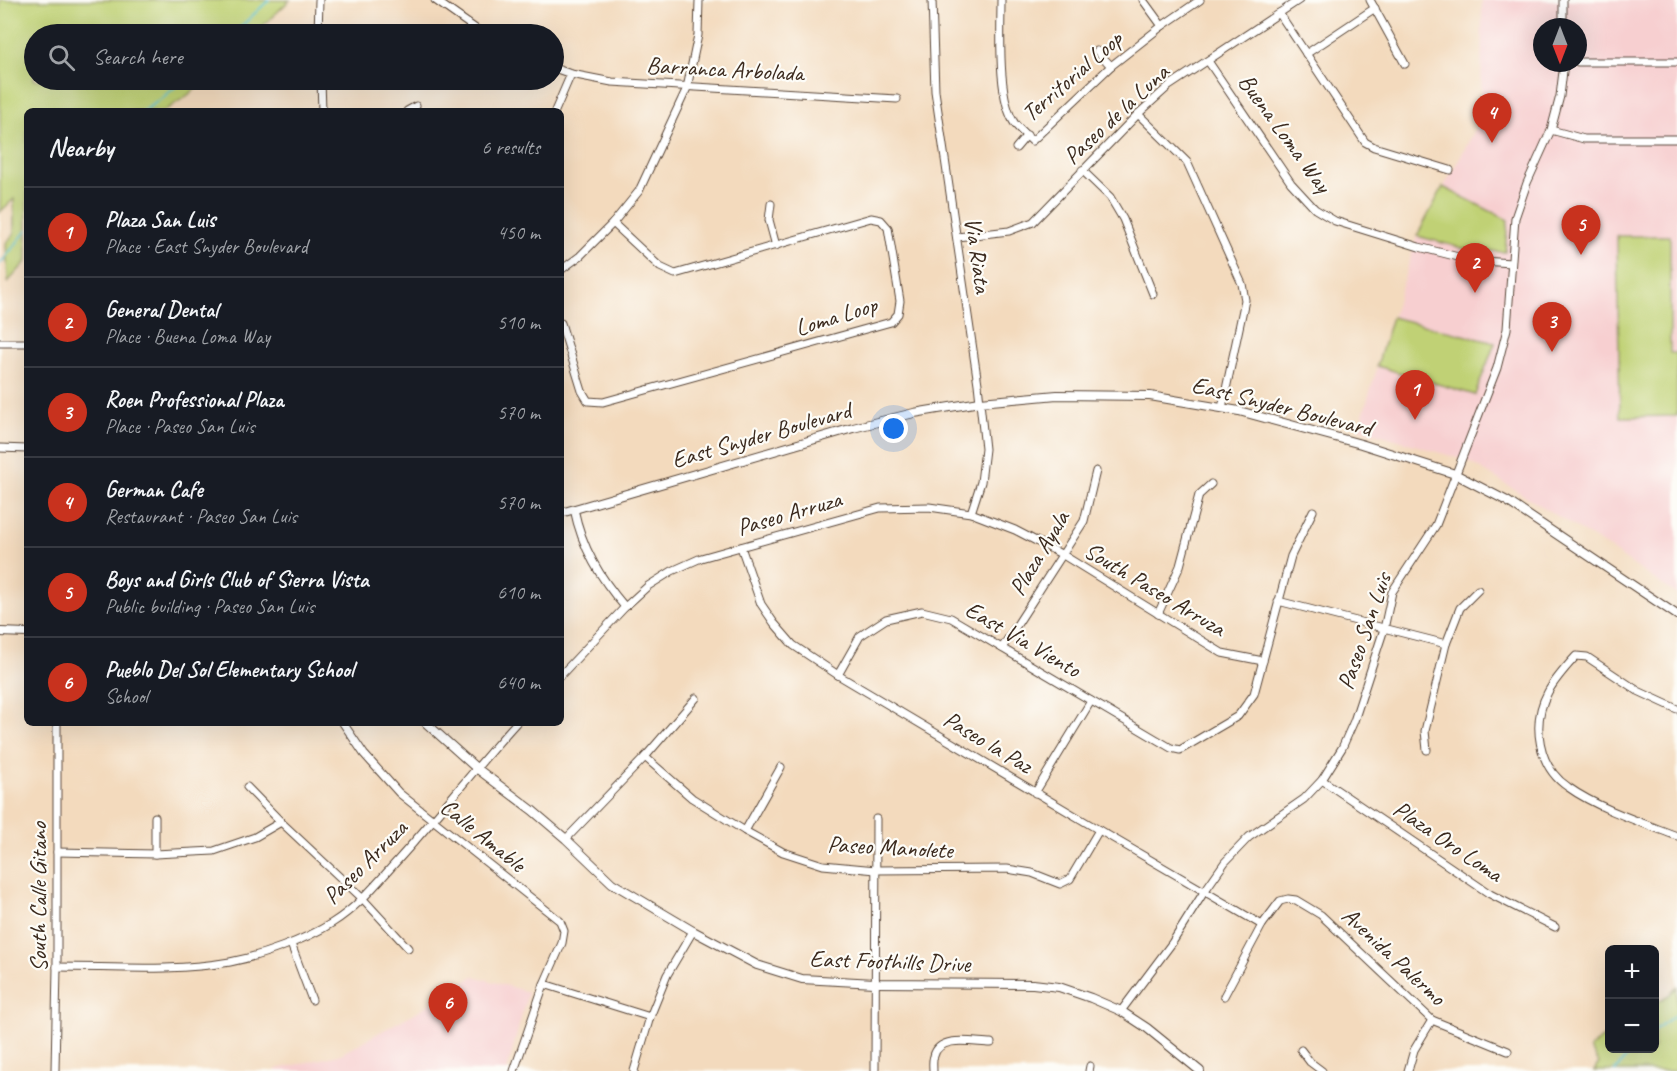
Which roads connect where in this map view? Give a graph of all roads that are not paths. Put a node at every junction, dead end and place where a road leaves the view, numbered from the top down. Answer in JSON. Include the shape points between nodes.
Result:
{"nodes":[{"id":1,"x":319,"y":0,"type":"edge"},
{"id":2,"x":435,"y":0,"type":"edge"},
{"id":3,"x":699,"y":0,"type":"edge"},
{"id":4,"x":933,"y":0,"type":"edge"},
{"id":5,"x":1001,"y":0,"type":"edge"},
{"id":6,"x":1143,"y":0,"type":"edge"},
{"id":7,"x":1200,"y":0,"type":"edge"},
{"id":8,"x":1299,"y":0,"type":"edge"},
{"id":9,"x":1370,"y":0,"type":"edge"},
{"id":10,"x":1563,"y":0,"type":"edge"},
{"id":11,"x":1375,"y":8,"type":"junction"},
{"id":12,"x":1279,"y":14,"type":"junction"},
{"id":13,"x":1563,"y":18,"type":"edge"},
{"id":14,"x":318,"y":24,"type":"edge"},
{"id":15,"x":469,"y":24,"type":"edge"},
{"id":16,"x":1162,"y":26,"type":"junction"},
{"id":17,"x":1097,"y":51,"type":"dead end"},
{"id":18,"x":1306,"y":54,"type":"junction"},
{"id":19,"x":1208,"y":61,"type":"junction"},
{"id":20,"x":1587,"y":62,"type":"edge"},
{"id":21,"x":1677,"y":62,"type":"edge"},
{"id":22,"x":1404,"y":64,"type":"dead end"},
{"id":23,"x":1111,"y":66,"type":"junction"},
{"id":24,"x":564,"y":72,"type":"edge"},
{"id":25,"x":1562,"y":72,"type":"edge"},
{"id":26,"x":571,"y":74,"type":"junction"},
{"id":27,"x":687,"y":88,"type":"junction"},
{"id":28,"x":321,"y":90,"type":"edge"},
{"id":29,"x":897,"y":99,"type":"dead end"},
{"id":30,"x":416,"y":106,"type":"dead end"},
{"id":31,"x":322,"y":108,"type":"edge"},
{"id":32,"x":412,"y":108,"type":"edge"},
{"id":33,"x":556,"y":108,"type":"edge"},
{"id":34,"x":1138,"y":114,"type":"junction"},
{"id":35,"x":1551,"y":130,"type":"junction"},
{"id":36,"x":1026,"y":135,"type":"junction"},
{"id":37,"x":1677,"y":139,"type":"edge"},
{"id":38,"x":1016,"y":148,"type":"dead end"},
{"id":39,"x":1082,"y":170,"type":"junction"},
{"id":40,"x":1450,"y":170,"type":"dead end"},
{"id":41,"x":771,"y":204,"type":"dead end"},
{"id":42,"x":613,"y":223,"type":"junction"},
{"id":43,"x":957,"y":237,"type":"junction"},
{"id":44,"x":777,"y":246,"type":"junction"},
{"id":45,"x":1511,"y":263,"type":"junction"},
{"id":46,"x":564,"y":268,"type":"edge"},
{"id":47,"x":1153,"y":294,"type":"dead end"},
{"id":48,"x":564,"y":333,"type":"edge"},
{"id":49,"x":0,"y":343,"type":"edge"},
{"id":50,"x":24,"y":343,"type":"edge"},
{"id":51,"x":980,"y":402,"type":"junction"},
{"id":52,"x":1222,"y":408,"type":"junction"},
{"id":53,"x":0,"y":448,"type":"edge"},
{"id":54,"x":24,"y":448,"type":"edge"},
{"id":55,"x":1096,"y":471,"type":"dead end"},
{"id":56,"x":1455,"y":474,"type":"junction"},
{"id":57,"x":1211,"y":484,"type":"dead end"},
{"id":58,"x":574,"y":509,"type":"junction"},
{"id":59,"x":1313,"y":511,"type":"dead end"},
{"id":60,"x":564,"y":512,"type":"edge"},
{"id":61,"x":971,"y":513,"type":"junction"},
{"id":62,"x":741,"y":547,"type":"junction"},
{"id":63,"x":1063,"y":555,"type":"junction"},
{"id":64,"x":1478,"y":590,"type":"dead end"},
{"id":65,"x":1278,"y":601,"type":"junction"},
{"id":66,"x":625,"y":607,"type":"junction"},
{"id":67,"x":1158,"y":614,"type":"junction"},
{"id":68,"x":1677,"y":615,"type":"edge"},
{"id":69,"x":1384,"y":629,"type":"junction"},
{"id":70,"x":0,"y":632,"type":"edge"},
{"id":71,"x":24,"y":633,"type":"edge"},
{"id":72,"x":1446,"y":645,"type":"junction"},
{"id":73,"x":1002,"y":648,"type":"junction"},
{"id":74,"x":1263,"y":661,"type":"junction"},
{"id":75,"x":564,"y":672,"type":"edge"},
{"id":76,"x":838,"y":675,"type":"junction"},
{"id":77,"x":696,"y":698,"type":"dead end"},
{"id":78,"x":1090,"y":701,"type":"junction"},
{"id":79,"x":1677,"y":709,"type":"edge"},
{"id":80,"x":57,"y":726,"type":"edge"},
{"id":81,"x":345,"y":726,"type":"edge"},
{"id":82,"x":429,"y":726,"type":"edge"},
{"id":83,"x":513,"y":726,"type":"edge"},
{"id":84,"x":1427,"y":750,"type":"dead end"},
{"id":85,"x":645,"y":757,"type":"junction"},
{"id":86,"x":475,"y":767,"type":"junction"},
{"id":87,"x":781,"y":767,"type":"dead end"},
{"id":88,"x":1322,"y":780,"type":"junction"},
{"id":89,"x":247,"y":787,"type":"dead end"},
{"id":90,"x":1035,"y":793,"type":"junction"},
{"id":91,"x":155,"y":817,"type":"dead end"},
{"id":92,"x":876,"y":819,"type":"dead end"},
{"id":93,"x":434,"y":820,"type":"junction"},
{"id":94,"x":281,"y":822,"type":"junction"},
{"id":95,"x":1099,"y":830,"type":"junction"},
{"id":96,"x":745,"y":831,"type":"junction"},
{"id":97,"x":1677,"y":836,"type":"edge"},
{"id":98,"x":566,"y":839,"type":"junction"},
{"id":99,"x":57,"y":852,"type":"junction"},
{"id":100,"x":155,"y":854,"type":"junction"},
{"id":101,"x":876,"y":870,"type":"junction"},
{"id":102,"x":1204,"y":892,"type":"junction"},
{"id":103,"x":363,"y":899,"type":"junction"},
{"id":104,"x":1262,"y":925,"type":"junction"},
{"id":105,"x":1555,"y":927,"type":"dead end"},
{"id":106,"x":693,"y":931,"type":"junction"},
{"id":107,"x":291,"y":944,"type":"junction"},
{"id":108,"x":408,"y":948,"type":"dead end"},
{"id":109,"x":57,"y":967,"type":"junction"},
{"id":110,"x":875,"y":983,"type":"junction"},
{"id":111,"x":544,"y":984,"type":"junction"},
{"id":112,"x":1224,"y":996,"type":"dead end"},
{"id":113,"x":312,"y":1000,"type":"dead end"},
{"id":114,"x":1121,"y":1011,"type":"junction"},
{"id":115,"x":650,"y":1017,"type":"junction"},
{"id":116,"x":1432,"y":1020,"type":"junction"},
{"id":117,"x":991,"y":1043,"type":"dead end"},
{"id":118,"x":1301,"y":1050,"type":"dead end"},
{"id":119,"x":1508,"y":1051,"type":"dead end"},
{"id":120,"x":55,"y":1071,"type":"edge"},
{"id":121,"x":514,"y":1071,"type":"edge"},
{"id":122,"x":634,"y":1071,"type":"edge"},
{"id":123,"x":875,"y":1071,"type":"edge"},
{"id":124,"x":933,"y":1071,"type":"edge"},
{"id":125,"x":1200,"y":1071,"type":"edge"},
{"id":126,"x":1322,"y":1071,"type":"edge"},
{"id":127,"x":1408,"y":1071,"type":"edge"}],
"edges":[{"from":1,"to":14,"type":"street"},
{"from":2,"to":15,"type":"street"},
{"from":3,"to":27,"type":"street","via":[[698,35]]},
{"from":4,"to":43,"type":"street","name":"Via Riata","via":[[935,91]]},
{"from":5,"to":36,"type":"street","name":"Territorial Loop","via":[[1005,100],[1016,125]]},
{"from":6,"to":16,"type":"street"},
{"from":7,"to":16,"type":"street","name":"Territorial Loop"},
{"from":8,"to":12,"type":"street","name":"Paseo de la Luna"},
{"from":9,"to":11,"type":"street"},
{"from":10,"to":13,"type":"street"},
{"from":11,"to":18,"type":"street"},
{"from":11,"to":22,"type":"street"},
{"from":12,"to":18,"type":"street"},
{"from":12,"to":19,"type":"street","name":"Paseo de la Luna"},
{"from":16,"to":23,"type":"street","name":"Territorial Loop"},
{"from":17,"to":23,"type":"street"},
{"from":18,"to":40,"type":"street","via":[[1365,142]]},
{"from":19,"to":34,"type":"street","name":"Paseo de la Luna","via":[[1169,86]]},
{"from":19,"to":45,"type":"street","name":"Buena Loma Way","via":[[1291,183],[1315,209],[1335,220],[1419,248],[1470,260]]},
{"from":20,"to":21,"type":"street"},
{"from":23,"to":36,"type":"street","name":"Territorial Loop","via":[[1032,141]]},
{"from":24,"to":26,"type":"street","name":"Barranca Arbolada"},
{"from":25,"to":35,"type":"street","name":"Paseo San Luis"},
{"from":26,"to":27,"type":"street","name":"Barranca Arbolada","via":[[612,82]]},
{"from":26,"to":33,"type":"street"},
{"from":27,"to":29,"type":"street","name":"Barranca Arbolada"},
{"from":27,"to":42,"type":"street","via":[[639,190]]},
{"from":28,"to":31,"type":"street"},
{"from":30,"to":32,"type":"street"},
{"from":34,"to":39,"type":"street","name":"Paseo de la Luna"},
{"from":34,"to":52,"type":"street","via":[[1187,162],[1242,284],[1245,300]]},
{"from":35,"to":37,"type":"street","via":[[1584,139]]},
{"from":35,"to":45,"type":"street","name":"Paseo San Luis","via":[[1515,218]]},
{"from":36,"to":38,"type":"street"},
{"from":39,"to":43,"type":"street","name":"Paseo de la Luna","via":[[1033,222],[1009,231]]},
{"from":39,"to":47,"type":"street","via":[[1110,197],[1123,219]]},
{"from":41,"to":44,"type":"street","via":[[769,220]]},
{"from":42,"to":44,"type":"street","name":"Loma Loop","via":[[660,267],[675,274]]},
{"from":42,"to":46,"type":"street"},
{"from":43,"to":51,"type":"street","name":"Via Riata"},
{"from":44,"to":48,"type":"street","name":"Loma Loop","via":[[871,218],[881,220],[888,228],[900,301],[898,314],[891,322],[603,402],[588,401],[582,392]]},
{"from":45,"to":56,"type":"street","name":"Paseo San Luis","via":[[1507,329],[1497,368]]},
{"from":49,"to":50,"type":"street"},
{"from":51,"to":52,"type":"street","name":"East Snyder Boulevard","via":[[1057,395],[1150,396]]},
{"from":51,"to":58,"type":"street","name":"East Snyder Boulevard","via":[[853,428]]},
{"from":51,"to":61,"type":"street","name":"Via Riata","via":[[985,449],[981,482]]},
{"from":52,"to":56,"type":"street","name":"East Snyder Boulevard","via":[[1361,444]]},
{"from":53,"to":54,"type":"street"},
{"from":55,"to":63,"type":"street","name":"Plaza Ayala","via":[[1084,521]]},
{"from":56,"to":68,"type":"street","name":"East Snyder Boulevard","via":[[1507,501]]},
{"from":56,"to":69,"type":"street","name":"Paseo San Luis","via":[[1436,525],[1392,592]]},
{"from":57,"to":67,"type":"street","via":[[1199,495],[1180,566]]},
{"from":58,"to":60,"type":"street","name":"East Snyder Boulevard"},
{"from":58,"to":66,"type":"street","via":[[591,561]]},
{"from":59,"to":65,"type":"street","name":"East Via Viento","via":[[1292,556]]},
{"from":61,"to":62,"type":"street","name":"Paseo Arruza","via":[[929,507],[880,508]]},
{"from":61,"to":63,"type":"street","name":"Paseo Arruza"},
{"from":62,"to":66,"type":"street","name":"Paseo Arruza","via":[[672,571]]},
{"from":62,"to":76,"type":"street","name":"Paseo la Paz","via":[[761,603],[774,623],[794,645]]},
{"from":63,"to":67,"type":"street","name":"South Paseo Arruza"},
{"from":63,"to":73,"type":"street","name":"Plaza Ayala"},
{"from":64,"to":72,"type":"street","via":[[1460,608]]},
{"from":65,"to":69,"type":"street"},
{"from":65,"to":74,"type":"street","name":"East Via Viento"},
{"from":66,"to":75,"type":"street","name":"Paseo Arruza"},
{"from":67,"to":74,"type":"street","name":"South Paseo Arruza","via":[[1222,653]]},
{"from":69,"to":72,"type":"street"},
{"from":69,"to":88,"type":"street","name":"Paseo San Luis","via":[[1354,721]]},
{"from":70,"to":71,"type":"street"},
{"from":72,"to":84,"type":"street","via":[[1425,731]]},
{"from":73,"to":76,"type":"street","name":"East Via Viento","via":[[951,618],[922,611],[886,619],[860,636]]},
{"from":73,"to":78,"type":"street","name":"East Via Viento"},
{"from":74,"to":78,"type":"street","name":"East Via Viento","via":[[1254,694],[1238,716],[1180,750]]},
{"from":76,"to":90,"type":"street","name":"Paseo la Paz"},
{"from":77,"to":85,"type":"street"},
{"from":78,"to":90,"type":"street"},
{"from":79,"to":97,"type":"street","via":[[1638,691],[1587,657],[1576,656],[1547,692],[1539,734],[1552,773],[1567,787],[1615,812]]},
{"from":80,"to":99,"type":"street","name":"South Calle Gitano"},
{"from":81,"to":93,"type":"street","name":"Calle Amable","via":[[380,773]]},
{"from":82,"to":86,"type":"street","name":"East Foothills Drive"},
{"from":83,"to":86,"type":"street","name":"Paseo Arruza"},
{"from":85,"to":96,"type":"street","name":"Paseo Manolete","via":[[692,798]]},
{"from":85,"to":98,"type":"street"},
{"from":86,"to":93,"type":"street","name":"Paseo Arruza"},
{"from":86,"to":98,"type":"street","name":"East Foothills Drive"},
{"from":87,"to":96,"type":"street"},
{"from":88,"to":102,"type":"street","name":"Paseo San Luis","via":[[1304,799],[1249,837]]},
{"from":88,"to":105,"type":"street","name":"Plaza Oro Loma","via":[[1490,894]]},
{"from":89,"to":94,"type":"street"},
{"from":90,"to":95,"type":"street","name":"Paseo la Paz"},
{"from":91,"to":100,"type":"street"},
{"from":92,"to":101,"type":"street"},
{"from":93,"to":103,"type":"street","name":"Paseo Arruza"},
{"from":93,"to":111,"type":"street","name":"Calle Amable","via":[[560,921],[564,931],[562,943]]},
{"from":94,"to":100,"type":"street","via":[[255,837],[214,850]]},
{"from":94,"to":103,"type":"street"},
{"from":95,"to":101,"type":"street","name":"Paseo Manolete","via":[[1070,879],[1060,884],[1007,869]]},
{"from":95,"to":102,"type":"street","name":"Paseo la Paz"},
{"from":96,"to":101,"type":"street","name":"Paseo Manolete","via":[[783,852],[823,866]]},
{"from":98,"to":106,"type":"street","name":"East Foothills Drive","via":[[612,883]]},
{"from":99,"to":100,"type":"street"},
{"from":99,"to":109,"type":"street","name":"South Calle Gitano"},
{"from":101,"to":110,"type":"street"},
{"from":102,"to":104,"type":"street","name":"Paseo la Paz"},
{"from":102,"to":114,"type":"street","name":"Paseo San Luis"},
{"from":103,"to":107,"type":"street","name":"Paseo Arruza","via":[[332,924]]},
{"from":103,"to":108,"type":"street"},
{"from":104,"to":112,"type":"street"},
{"from":104,"to":116,"type":"street","name":"Avenida Palermo","via":[[1280,901],[1296,900],[1321,915]]},
{"from":106,"to":110,"type":"street","name":"East Foothills Drive","via":[[757,965],[801,979]]},
{"from":106,"to":115,"type":"street","via":[[667,975]]},
{"from":107,"to":109,"type":"street","name":"Paseo Arruza","via":[[231,962],[181,968]]},
{"from":107,"to":113,"type":"street"},
{"from":109,"to":120,"type":"street","name":"South Calle Gitano"},
{"from":110,"to":114,"type":"street","name":"East Foothills Drive","via":[[1033,984],[1059,987]]},
{"from":110,"to":123,"type":"street"},
{"from":111,"to":115,"type":"street"},
{"from":111,"to":121,"type":"street","name":"Calle Amable"},
{"from":114,"to":125,"type":"street","name":"East Foothills Drive"},
{"from":115,"to":122,"type":"street"},
{"from":116,"to":119,"type":"street","name":"Avenida Palermo"},
{"from":116,"to":127,"type":"street","via":[[1414,1050]]},
{"from":117,"to":124,"type":"street","via":[[948,1042],[939,1046],[933,1056]]},
{"from":118,"to":126,"type":"street"}]}
